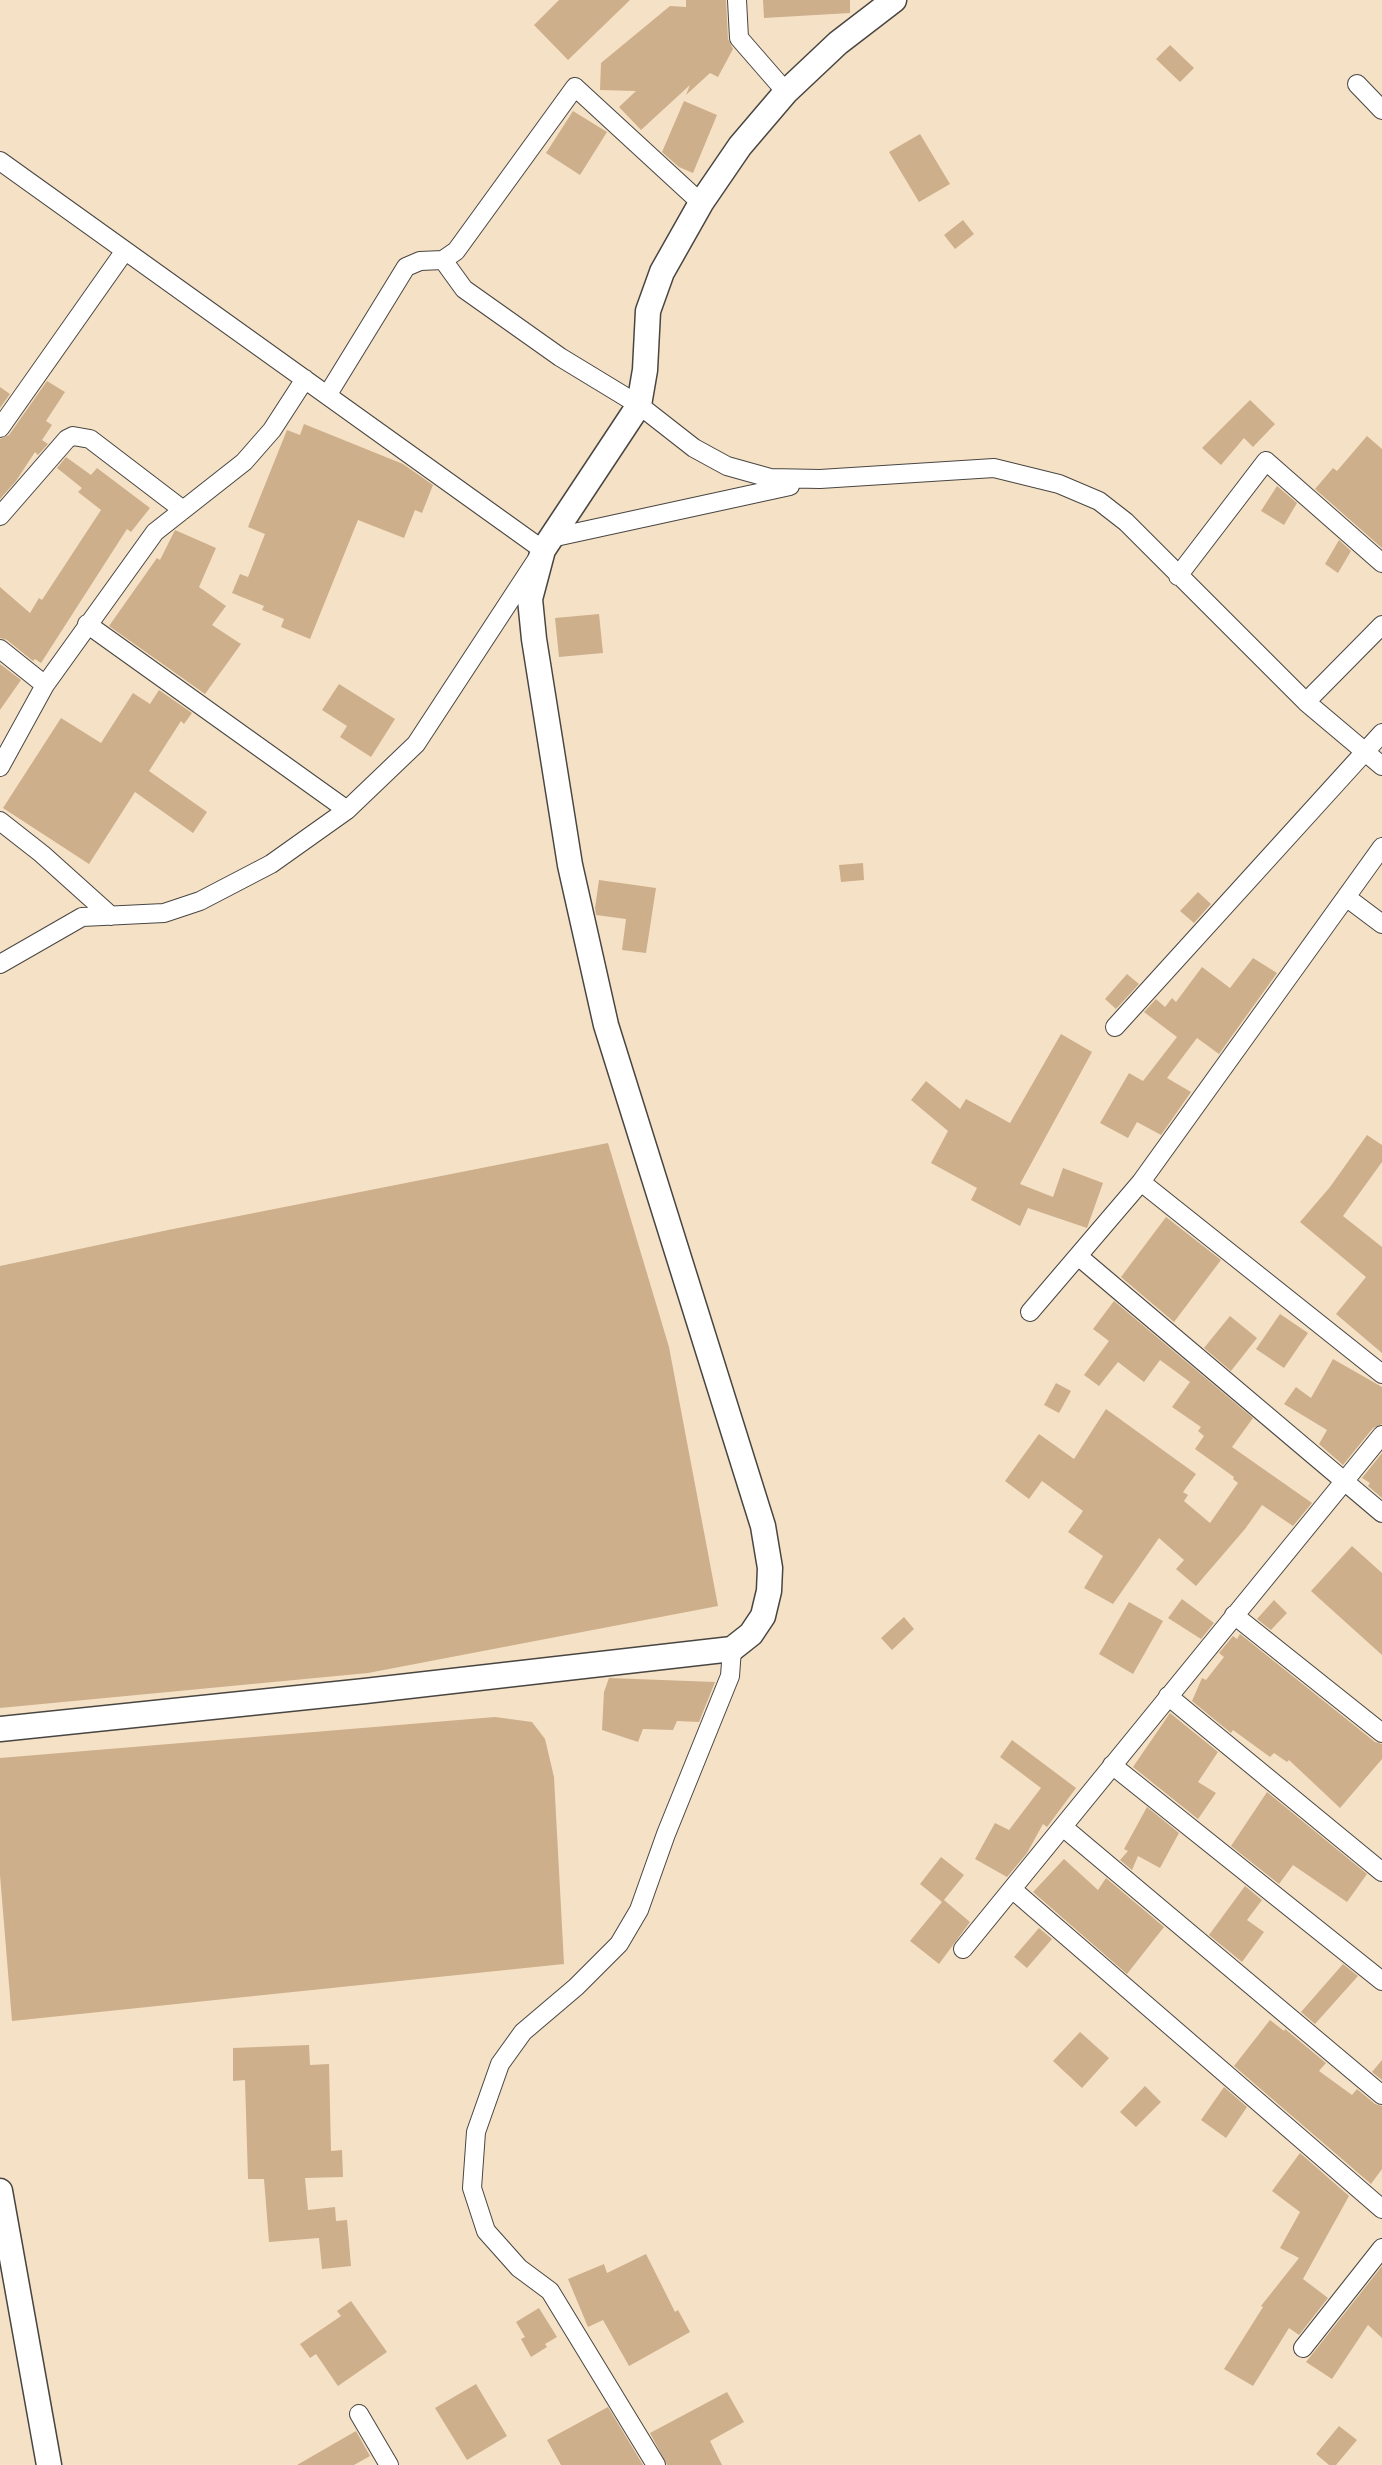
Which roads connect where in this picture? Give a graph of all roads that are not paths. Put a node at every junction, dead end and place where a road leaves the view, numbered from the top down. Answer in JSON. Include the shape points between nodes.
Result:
{"nodes":[{"id":1,"x":737,"y":0,"type":"edge"},
{"id":2,"x":890,"y":3,"type":"edge"},
{"id":3,"x":1357,"y":84,"type":"dead end"},
{"id":4,"x":786,"y":92,"type":"junction"},
{"id":5,"x":1382,"y":110,"type":"edge"},
{"id":6,"x":0,"y":161,"type":"edge"},
{"id":7,"x":701,"y":203,"type":"junction"},
{"id":8,"x":124,"y":252,"type":"junction"},
{"id":9,"x":443,"y":260,"type":"junction"},
{"id":10,"x":305,"y":379,"type":"junction"},
{"id":11,"x":328,"y":394,"type":"junction"},
{"id":12,"x":639,"y":405,"type":"junction"},
{"id":13,"x":0,"y":428,"type":"edge"},
{"id":14,"x":820,"y":479,"type":"junction"},
{"id":15,"x":183,"y":510,"type":"junction"},
{"id":16,"x":0,"y":516,"type":"edge"},
{"id":17,"x":547,"y":544,"type":"junction"},
{"id":18,"x":1382,"y":563,"type":"edge"},
{"id":19,"x":1178,"y":576,"type":"junction"},
{"id":20,"x":87,"y":624,"type":"junction"},
{"id":21,"x":1382,"y":625,"type":"edge"},
{"id":22,"x":0,"y":649,"type":"edge"},
{"id":23,"x":45,"y":685,"type":"junction"},
{"id":24,"x":1306,"y":702,"type":"junction"},
{"id":25,"x":1382,"y":733,"type":"edge"},
{"id":26,"x":1365,"y":752,"type":"junction"},
{"id":27,"x":1382,"y":766,"type":"edge"},
{"id":28,"x":0,"y":767,"type":"edge"},
{"id":29,"x":347,"y":810,"type":"junction"},
{"id":30,"x":0,"y":821,"type":"edge"},
{"id":31,"x":1382,"y":847,"type":"edge"},
{"id":32,"x":1346,"y":897,"type":"junction"},
{"id":33,"x":111,"y":916,"type":"junction"},
{"id":34,"x":1382,"y":924,"type":"edge"},
{"id":35,"x":2,"y":960,"type":"edge"},
{"id":36,"x":1115,"y":1027,"type":"dead end"},
{"id":37,"x":1141,"y":1182,"type":"junction"},
{"id":38,"x":1078,"y":1256,"type":"junction"},
{"id":39,"x":1030,"y":1312,"type":"dead end"},
{"id":40,"x":1382,"y":1374,"type":"edge"},
{"id":41,"x":1382,"y":1435,"type":"edge"},
{"id":42,"x":1343,"y":1482,"type":"junction"},
{"id":43,"x":1382,"y":1513,"type":"edge"},
{"id":44,"x":1234,"y":1615,"type":"junction"},
{"id":45,"x":732,"y":1649,"type":"junction"},
{"id":46,"x":1168,"y":1696,"type":"junction"},
{"id":47,"x":0,"y":1729,"type":"edge"},
{"id":48,"x":1382,"y":1733,"type":"edge"},
{"id":49,"x":1112,"y":1765,"type":"junction"},
{"id":50,"x":1063,"y":1827,"type":"junction"},
{"id":51,"x":1382,"y":1872,"type":"edge"},
{"id":52,"x":1012,"y":1889,"type":"junction"},
{"id":53,"x":963,"y":1949,"type":"dead end"},
{"id":54,"x":1382,"y":1981,"type":"edge"},
{"id":55,"x":1382,"y":2095,"type":"edge"},
{"id":56,"x":0,"y":2191,"type":"edge"},
{"id":57,"x":1382,"y":2209,"type":"edge"},
{"id":58,"x":1382,"y":2248,"type":"edge"},
{"id":59,"x":1303,"y":2348,"type":"dead end"},
{"id":60,"x":359,"y":2414,"type":"dead end"},
{"id":61,"x":49,"y":2465,"type":"edge"},
{"id":62,"x":389,"y":2465,"type":"edge"},
{"id":63,"x":656,"y":2465,"type":"edge"}],
"edges":[{"from":1,"to":4,"type":"street","via":[[739,38]]},
{"from":2,"to":4,"type":"street"},
{"from":3,"to":5,"type":"street"},
{"from":4,"to":7,"type":"street","via":[[740,146]]},
{"from":6,"to":8,"type":"street"},
{"from":7,"to":9,"type":"street","via":[[575,87],[456,251]]},
{"from":7,"to":12,"type":"street","via":[[662,272],[648,311]]},
{"from":8,"to":10,"type":"street"},
{"from":8,"to":13,"type":"street"},
{"from":9,"to":11,"type":"street","via":[[406,267]]},
{"from":9,"to":12,"type":"street","via":[[464,289],[560,357]]},
{"from":10,"to":11,"type":"street"},
{"from":10,"to":15,"type":"street","via":[[272,430],[244,462]]},
{"from":11,"to":17,"type":"street","via":[[455,489]]},
{"from":12,"to":14,"type":"street","via":[[694,448],[727,466],[770,478]]},
{"from":12,"to":17,"type":"street"},
{"from":14,"to":17,"type":"street"},
{"from":14,"to":19,"type":"street","via":[[994,468],[1059,484],[1099,501]]},
{"from":15,"to":16,"type":"street","via":[[90,439],[74,436]]},
{"from":15,"to":20,"type":"street","via":[[155,532]]},
{"from":17,"to":29,"type":"street","via":[[416,744]]},
{"from":17,"to":45,"type":"street","via":[[530,599],[570,864],[606,1025],[763,1526],[770,1567],[763,1616],[751,1634]]},
{"from":18,"to":19,"type":"street","via":[[1266,461]]},
{"from":19,"to":24,"type":"street"},
{"from":20,"to":23,"type":"street"},
{"from":20,"to":29,"type":"street"},
{"from":21,"to":24,"type":"street"},
{"from":22,"to":23,"type":"street"},
{"from":23,"to":28,"type":"street"},
{"from":24,"to":26,"type":"street"},
{"from":25,"to":26,"type":"street"},
{"from":26,"to":27,"type":"street"},
{"from":26,"to":36,"type":"street"},
{"from":29,"to":33,"type":"street","via":[[271,864],[200,901],[164,913]]},
{"from":30,"to":33,"type":"street"},
{"from":31,"to":32,"type":"street"},
{"from":32,"to":34,"type":"street"},
{"from":32,"to":37,"type":"street"},
{"from":33,"to":35,"type":"street","via":[[82,917]]},
{"from":37,"to":38,"type":"street"},
{"from":37,"to":40,"type":"street"},
{"from":38,"to":39,"type":"street"},
{"from":38,"to":42,"type":"street"},
{"from":41,"to":42,"type":"street"},
{"from":42,"to":43,"type":"street"},
{"from":42,"to":44,"type":"street"},
{"from":44,"to":46,"type":"street"},
{"from":44,"to":48,"type":"street"},
{"from":45,"to":47,"type":"street"},
{"from":45,"to":63,"type":"street","via":[[730,1676],[639,1910],[619,1944],[523,2032],[500,2064],[476,2132],[472,2188],[486,2231],[519,2268],[550,2291]]},
{"from":46,"to":49,"type":"street"},
{"from":46,"to":51,"type":"street"},
{"from":49,"to":50,"type":"street"},
{"from":49,"to":54,"type":"street"},
{"from":50,"to":52,"type":"street"},
{"from":50,"to":55,"type":"street"},
{"from":52,"to":53,"type":"street"},
{"from":52,"to":57,"type":"street"},
{"from":56,"to":61,"type":"street"},
{"from":58,"to":59,"type":"street"},
{"from":60,"to":62,"type":"street"}]}
